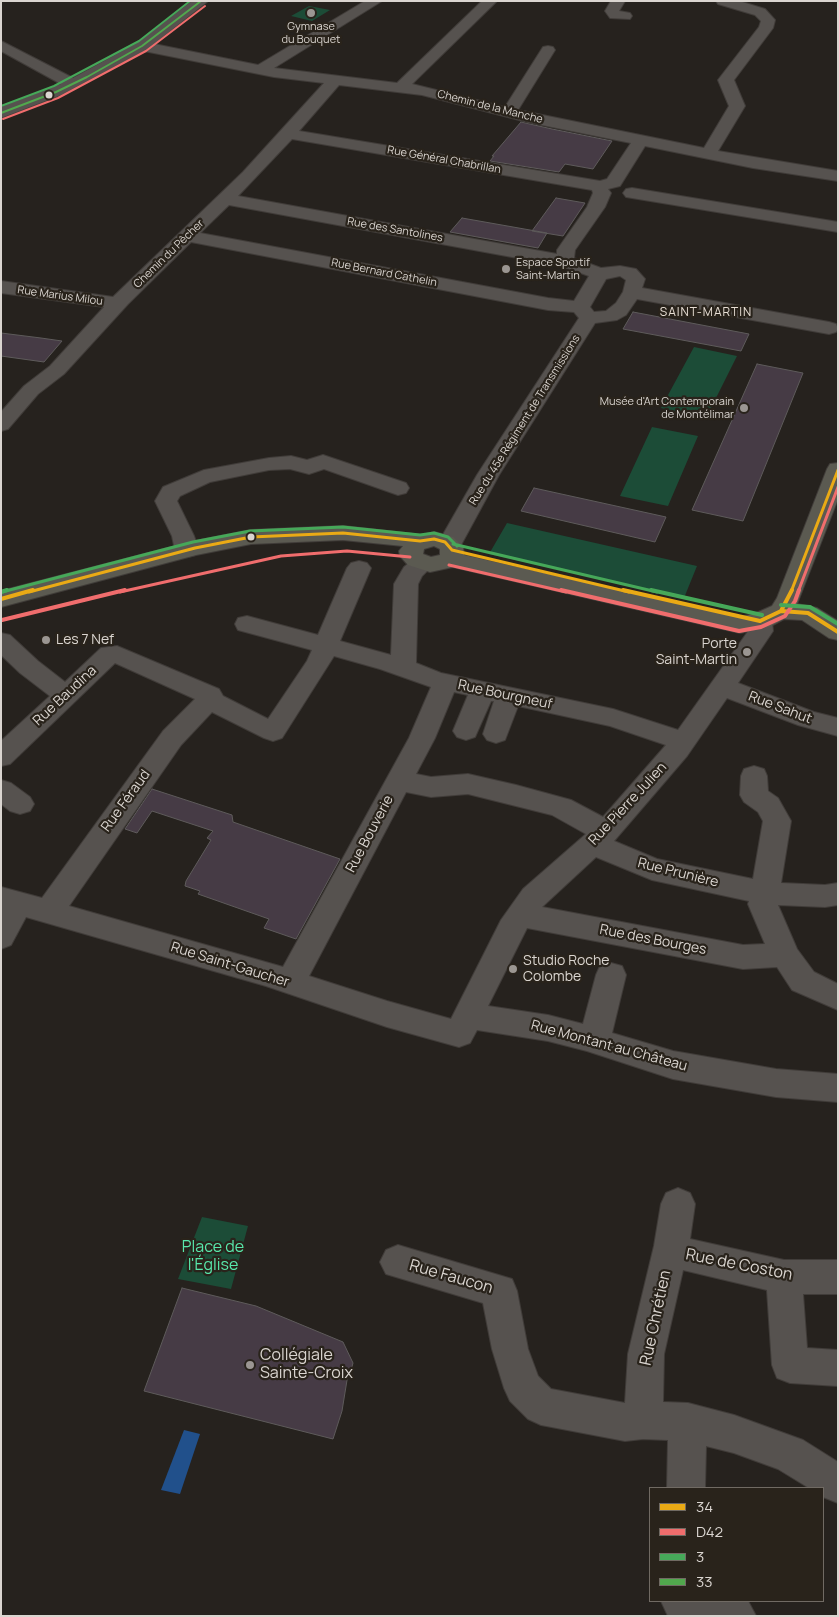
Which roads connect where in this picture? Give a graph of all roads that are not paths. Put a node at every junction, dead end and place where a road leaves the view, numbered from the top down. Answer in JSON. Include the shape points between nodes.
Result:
{"nodes":[{"id":1,"x":202,"y":1,"type":"edge"},
{"id":2,"x":375,"y":1,"type":"edge"},
{"id":3,"x":490,"y":1,"type":"edge"},
{"id":4,"x":618,"y":1,"type":"edge"},
{"id":5,"x":723,"y":1,"type":"edge"},
{"id":6,"x":625,"y":16,"type":"dead end"},
{"id":7,"x":1,"y":45,"type":"edge"},
{"id":8,"x":142,"y":46,"type":"junction"},
{"id":9,"x":548,"y":50,"type":"dead end"},
{"id":10,"x":261,"y":70,"type":"junction"},
{"id":11,"x":334,"y":81,"type":"junction"},
{"id":12,"x":73,"y":84,"type":"junction"},
{"id":13,"x":401,"y":87,"type":"junction"},
{"id":14,"x":1,"y":101,"type":"edge"},
{"id":15,"x":22,"y":105,"type":"junction"},
{"id":16,"x":509,"y":112,"type":"junction"},
{"id":17,"x":1,"y":113,"type":"edge"},
{"id":18,"x":288,"y":134,"type":"junction"},
{"id":19,"x":647,"y":141,"type":"junction"},
{"id":20,"x":709,"y":153,"type":"junction"},
{"id":21,"x":838,"y":176,"type":"edge"},
{"id":22,"x":615,"y":189,"type":"junction"},
{"id":23,"x":225,"y":199,"type":"junction"},
{"id":24,"x":838,"y":227,"type":"edge"},
{"id":25,"x":188,"y":236,"type":"junction"},
{"id":26,"x":565,"y":261,"type":"junction"},
{"id":27,"x":607,"y":273,"type":"junction"},
{"id":28,"x":1,"y":287,"type":"edge"},
{"id":29,"x":632,"y":292,"type":"junction"},
{"id":30,"x":118,"y":304,"type":"junction"},
{"id":31,"x":585,"y":312,"type":"junction"},
{"id":32,"x":829,"y":328,"type":"dead end"},
{"id":33,"x":1,"y":425,"type":"edge"},
{"id":34,"x":838,"y":469,"type":"edge"},
{"id":35,"x":398,"y":488,"type":"dead end"},
{"id":36,"x":187,"y":550,"type":"junction"},
{"id":37,"x":434,"y":550,"type":"junction"},
{"id":38,"x":359,"y":568,"type":"dead end"},
{"id":39,"x":793,"y":584,"type":"junction"},
{"id":40,"x":1,"y":599,"type":"edge"},
{"id":41,"x":1,"y":614,"type":"edge"},
{"id":42,"x":770,"y":616,"type":"junction"},
{"id":43,"x":247,"y":624,"type":"dead end"},
{"id":44,"x":830,"y":626,"type":"edge"},
{"id":45,"x":1,"y":641,"type":"edge"},
{"id":46,"x":326,"y":644,"type":"junction"},
{"id":47,"x":403,"y":668,"type":"junction"},
{"id":48,"x":446,"y":682,"type":"junction"},
{"id":49,"x":722,"y":686,"type":"junction"},
{"id":50,"x":483,"y":690,"type":"junction"},
{"id":51,"x":66,"y":695,"type":"junction"},
{"id":52,"x":509,"y":696,"type":"junction"},
{"id":53,"x":214,"y":702,"type":"junction"},
{"id":54,"x":838,"y":727,"type":"edge"},
{"id":55,"x":466,"y":731,"type":"dead end"},
{"id":56,"x":496,"y":734,"type":"dead end"},
{"id":57,"x":684,"y":742,"type":"junction"},
{"id":58,"x":1,"y":757,"type":"edge"},
{"id":59,"x":754,"y":776,"type":"dead end"},
{"id":60,"x":398,"y":781,"type":"junction"},
{"id":61,"x":599,"y":838,"type":"junction"},
{"id":62,"x":765,"y":893,"type":"junction"},
{"id":63,"x":838,"y":894,"type":"edge"},
{"id":64,"x":10,"y":900,"type":"edge"},
{"id":65,"x":49,"y":911,"type":"junction"},
{"id":66,"x":521,"y":914,"type":"junction"},
{"id":67,"x":1,"y":937,"type":"edge"},
{"id":68,"x":785,"y":955,"type":"junction"},
{"id":69,"x":611,"y":975,"type":"dead end"},
{"id":70,"x":290,"y":983,"type":"junction"},
{"id":71,"x":838,"y":998,"type":"edge"},
{"id":72,"x":464,"y":1025,"type":"junction"},
{"id":73,"x":595,"y":1040,"type":"junction"},
{"id":74,"x":838,"y":1088,"type":"edge"},
{"id":75,"x":678,"y":1204,"type":"dead end"},
{"id":76,"x":671,"y":1248,"type":"junction"},
{"id":77,"x":398,"y":1262,"type":"dead end"},
{"id":78,"x":784,"y":1277,"type":"junction"},
{"id":79,"x":838,"y":1277,"type":"edge"},
{"id":80,"x":838,"y":1368,"type":"edge"},
{"id":81,"x":643,"y":1420,"type":"junction"},
{"id":82,"x":688,"y":1422,"type":"junction"},
{"id":83,"x":838,"y":1484,"type":"edge"},
{"id":84,"x":686,"y":1487,"type":"edge"},
{"id":85,"x":686,"y":1602,"type":"edge"},
{"id":86,"x":735,"y":1616,"type":"edge"}],
"edges":[{"from":1,"to":8,"type":"street"},
{"from":2,"to":10,"type":"street"},
{"from":3,"to":13,"type":"street"},
{"from":4,"to":6,"type":"street","via":[[612,11],[615,15]]},
{"from":5,"to":20,"type":"street","via":[[760,12],[768,20],[766,28],[726,80],[737,106]]},
{"from":7,"to":12,"type":"street"},
{"from":8,"to":10,"type":"street","name":"Chemin de la Manche"},
{"from":8,"to":12,"type":"street"},
{"from":9,"to":16,"type":"street"},
{"from":10,"to":11,"type":"street","name":"Chemin de la Manche"},
{"from":11,"to":13,"type":"street","name":"Chemin de la Manche"},
{"from":11,"to":18,"type":"street","name":"Chemin du Pêcher"},
{"from":12,"to":15,"type":"street"},
{"from":13,"to":16,"type":"street","name":"Chemin de la Manche"},
{"from":14,"to":15,"type":"street"},
{"from":15,"to":17,"type":"street"},
{"from":16,"to":19,"type":"street","name":"Chemin de la Manche"},
{"from":18,"to":22,"type":"street","name":"Rue Général Chabrillan"},
{"from":18,"to":23,"type":"street","name":"Chemin du Pêcher"},
{"from":19,"to":20,"type":"street","name":"Chemin de la Manche"},
{"from":19,"to":22,"type":"street"},
{"from":20,"to":21,"type":"street","name":"Chemin de la Manche"},
{"from":22,"to":24,"type":"street","name":"Rue Général Chabrillan"},
{"from":22,"to":26,"type":"street","via":[[596,207],[566,250]]},
{"from":22,"to":27,"type":"street","via":[[580,250],[578,260]]},
{"from":23,"to":25,"type":"street","name":"Chemin du Pêcher"},
{"from":23,"to":26,"type":"street","name":"Rue des Santolines"},
{"from":25,"to":30,"type":"street","name":"Chemin du Pêcher"},
{"from":25,"to":31,"type":"street","name":"Rue Bernard Cathelin"},
{"from":26,"to":27,"type":"street","name":"Rue des Santolines"},
{"from":27,"to":29,"type":"street","via":[[630,273],[636,279]]},
{"from":27,"to":31,"type":"street","name":"Rue du 45e Régiment de Transmissions"},
{"from":28,"to":30,"type":"street","name":"Rue Marius Milou"},
{"from":29,"to":31,"type":"street","name":"Rue Bernard Cathelin","via":[[615,314]]},
{"from":29,"to":32,"type":"street"},
{"from":30,"to":33,"type":"street","name":"Chemin du Pêcher","via":[[57,370],[31,390]]},
{"from":31,"to":37,"type":"street","name":"Rue du 45e Régiment de Transmissions","via":[[461,522]]},
{"from":34,"to":39,"type":"main road"},
{"from":35,"to":36,"type":"street","via":[[323,462],[309,467],[291,462],[269,464],[204,477],[171,492],[166,501]]},
{"from":36,"to":37,"type":"main road","via":[[251,537],[343,533]]},
{"from":36,"to":40,"type":"main road"},
{"from":37,"to":41,"type":"main road","via":[[347,546],[280,550]]},
{"from":37,"to":42,"type":"main road","via":[[740,625]]},
{"from":37,"to":47,"type":"street","name":"Rue du 45e Régiment de Transmissions","via":[[412,572],[406,584]]},
{"from":38,"to":46,"type":"street"},
{"from":39,"to":42,"type":"main road"},
{"from":39,"to":44,"type":"main road"},
{"from":42,"to":44,"type":"main road","via":[[808,613]]},
{"from":42,"to":49,"type":"street","name":"Rue Pierre Julien"},
{"from":43,"to":46,"type":"street","name":"Rue Bourgneuf"},
{"from":45,"to":51,"type":"street"},
{"from":46,"to":47,"type":"street","name":"Rue Bourgneuf"},
{"from":46,"to":53,"type":"street","name":"Rue Baudina","via":[[319,662],[273,732]]},
{"from":47,"to":48,"type":"street","name":"Rue Bourgneuf"},
{"from":48,"to":50,"type":"street","name":"Rue Bourgneuf"},
{"from":48,"to":60,"type":"street","name":"Rue Bouverie","via":[[422,738]]},
{"from":49,"to":54,"type":"street","name":"Rue Sahut","via":[[807,719]]},
{"from":49,"to":57,"type":"street","name":"Rue Pierre Julien"},
{"from":50,"to":52,"type":"street","name":"Rue Bourgneuf"},
{"from":50,"to":55,"type":"street"},
{"from":51,"to":53,"type":"street","name":"Rue Baudina","via":[[110,654],[117,654],[210,696]]},
{"from":51,"to":58,"type":"street","name":"Rue Baudina"},
{"from":52,"to":56,"type":"street"},
{"from":52,"to":57,"type":"street","name":"Rue Bourgneuf","via":[[613,718]]},
{"from":53,"to":65,"type":"street","name":"Rue Féraud","via":[[205,704],[172,738]]},
{"from":57,"to":61,"type":"street","name":"Rue Pierre Julien"},
{"from":59,"to":62,"type":"street","via":[[754,795],[768,805],[777,821]]},
{"from":60,"to":61,"type":"street","name":"Rue Prunière","via":[[431,787],[468,784],[561,807]]},
{"from":60,"to":70,"type":"street","name":"Rue Bouverie"},
{"from":61,"to":62,"type":"street","name":"Rue Prunière","via":[[652,869]]},
{"from":61,"to":66,"type":"street","name":"Rue Pierre Julien","via":[[533,898]]},
{"from":62,"to":63,"type":"street","name":"Rue Prunière"},
{"from":62,"to":68,"type":"street","via":[[763,904]]},
{"from":64,"to":65,"type":"street","name":"Rue Saint-Gaucher"},
{"from":64,"to":67,"type":"street"},
{"from":65,"to":70,"type":"street","name":"Rue Saint-Gaucher"},
{"from":66,"to":68,"type":"street","name":"Rue des Bourges","via":[[743,957]]},
{"from":66,"to":72,"type":"street","name":"Rue Pierre Julien","via":[[511,928]]},
{"from":68,"to":71,"type":"street","via":[[803,981]]},
{"from":69,"to":73,"type":"street"},
{"from":70,"to":72,"type":"street","name":"Rue Saint-Gaucher"},
{"from":72,"to":73,"type":"street","name":"Rue Montant au Château","via":[[548,1028]]},
{"from":73,"to":74,"type":"street","name":"Rue Montant au Château","via":[[673,1065],[776,1083]]},
{"from":75,"to":76,"type":"street","name":"Rue Chrétien"},
{"from":76,"to":78,"type":"street","name":"Rue de Coston"},
{"from":76,"to":81,"type":"street","name":"Rue Chrétien","via":[[646,1354]]},
{"from":77,"to":81,"type":"street","name":"Rue Faucon","via":[[499,1291],[510,1348],[523,1388],[541,1406],[625,1422]]},
{"from":78,"to":79,"type":"street","name":"Rue de Coston"},
{"from":78,"to":80,"type":"street","via":[[790,1365]]},
{"from":81,"to":82,"type":"street","name":"Rue Faucon"},
{"from":82,"to":83,"type":"street","name":"Rue Faucon","via":[[789,1454]]},
{"from":82,"to":84,"type":"street"},
{"from":85,"to":86,"type":"street"}]}
